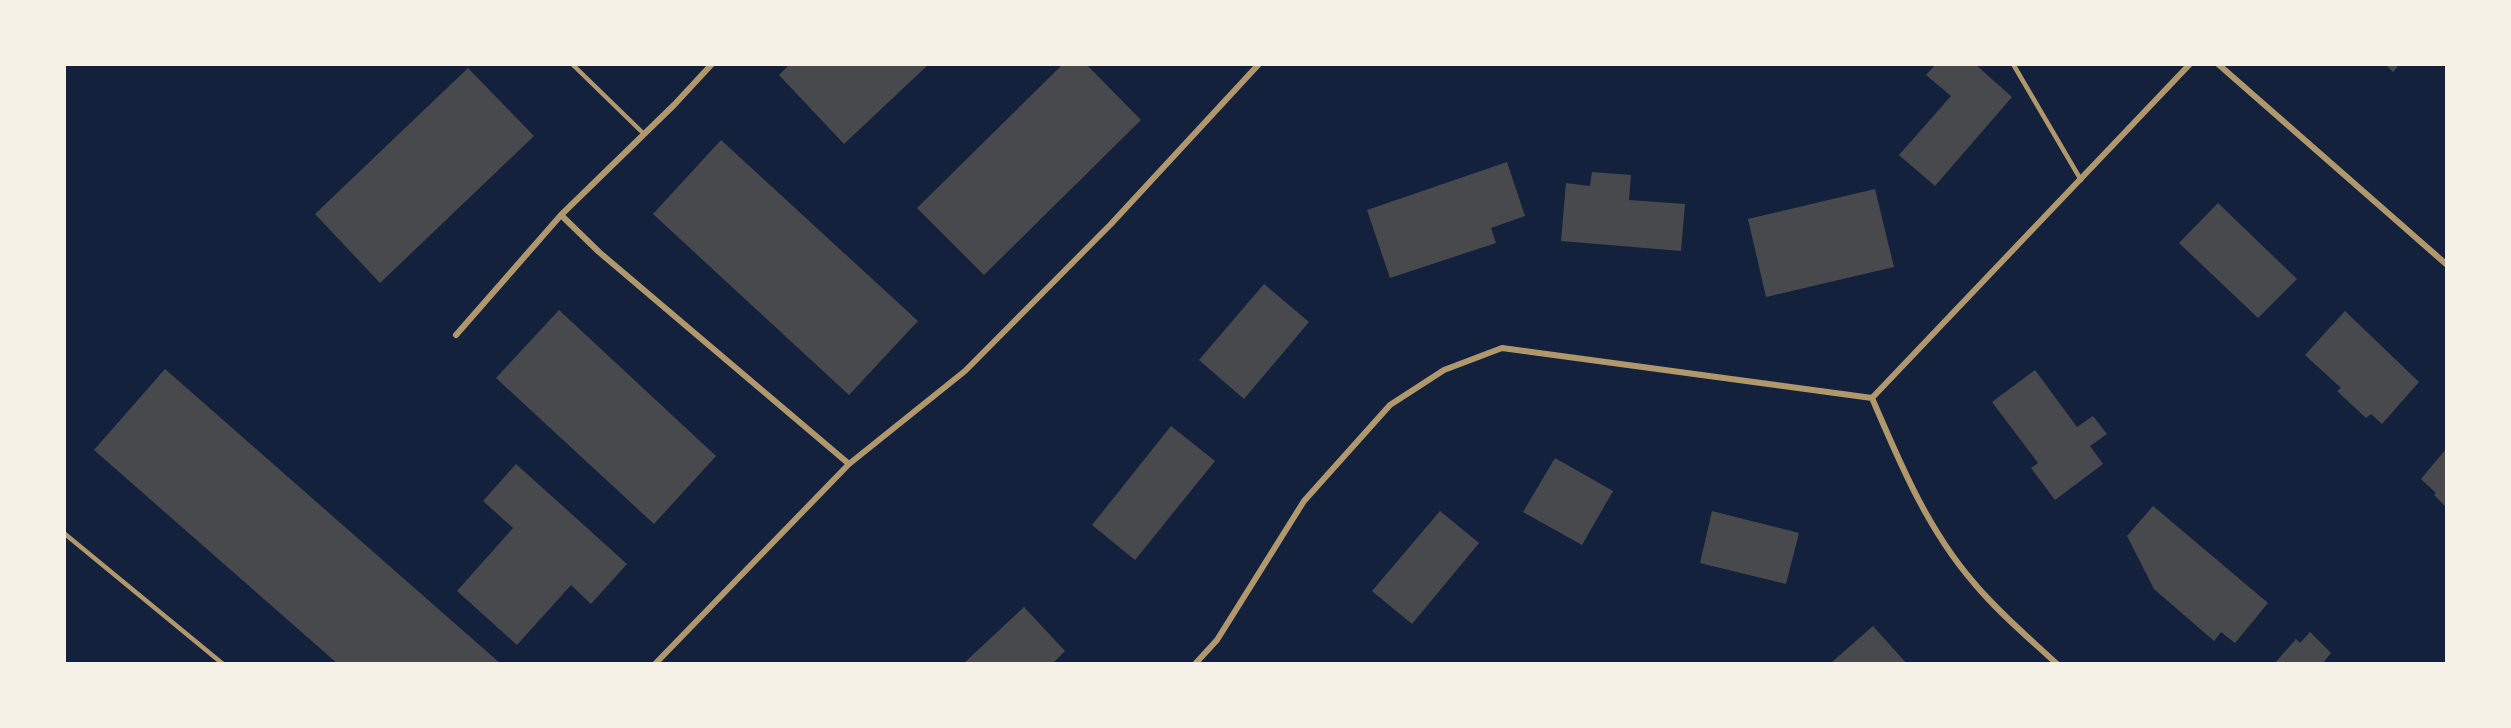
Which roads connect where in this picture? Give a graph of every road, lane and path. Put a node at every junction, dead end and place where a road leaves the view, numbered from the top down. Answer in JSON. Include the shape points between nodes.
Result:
{"nodes":[{"id":1,"x":572,"y":64,"type":"edge"},
{"id":2,"x":712,"y":64,"type":"edge"},
{"id":3,"x":1259,"y":64,"type":"edge"},
{"id":4,"x":2013,"y":64,"type":"edge"},
{"id":5,"x":2190,"y":64,"type":"edge"},
{"id":6,"x":2218,"y":64,"type":"edge"},
{"id":7,"x":644,"y":134,"type":"junction"},
{"id":8,"x":2080,"y":180,"type":"junction"},
{"id":9,"x":561,"y":215,"type":"junction"},
{"id":10,"x":2446,"y":264,"type":"edge"},
{"id":11,"x":456,"y":335,"type":"dead end"},
{"id":12,"x":1872,"y":398,"type":"junction"},
{"id":13,"x":849,"y":464,"type":"junction"},
{"id":14,"x":65,"y":534,"type":"edge"},
{"id":15,"x":223,"y":663,"type":"edge"},
{"id":16,"x":655,"y":663,"type":"edge"},
{"id":17,"x":1195,"y":663,"type":"edge"},
{"id":18,"x":2057,"y":663,"type":"edge"}],
"edges":[{"from":1,"to":7,"type":"lane"},
{"from":2,"to":7,"type":"street"},
{"from":3,"to":13,"type":"street","via":[[1111,225],[965,372]]},
{"from":4,"to":8,"type":"lane"},
{"from":5,"to":8,"type":"street"},
{"from":6,"to":10,"type":"street"},
{"from":7,"to":9,"type":"street"},
{"from":8,"to":12,"type":"street"},
{"from":9,"to":11,"type":"street"},
{"from":9,"to":13,"type":"street"},
{"from":12,"to":17,"type":"street","via":[[1502,348],[1444,370],[1389,405],[1304,501],[1217,640]]},
{"from":12,"to":18,"type":"street","via":[[1908,481],[1939,534],[1974,583]]},
{"from":13,"to":16,"type":"street"},
{"from":14,"to":15,"type":"lane"}]}
